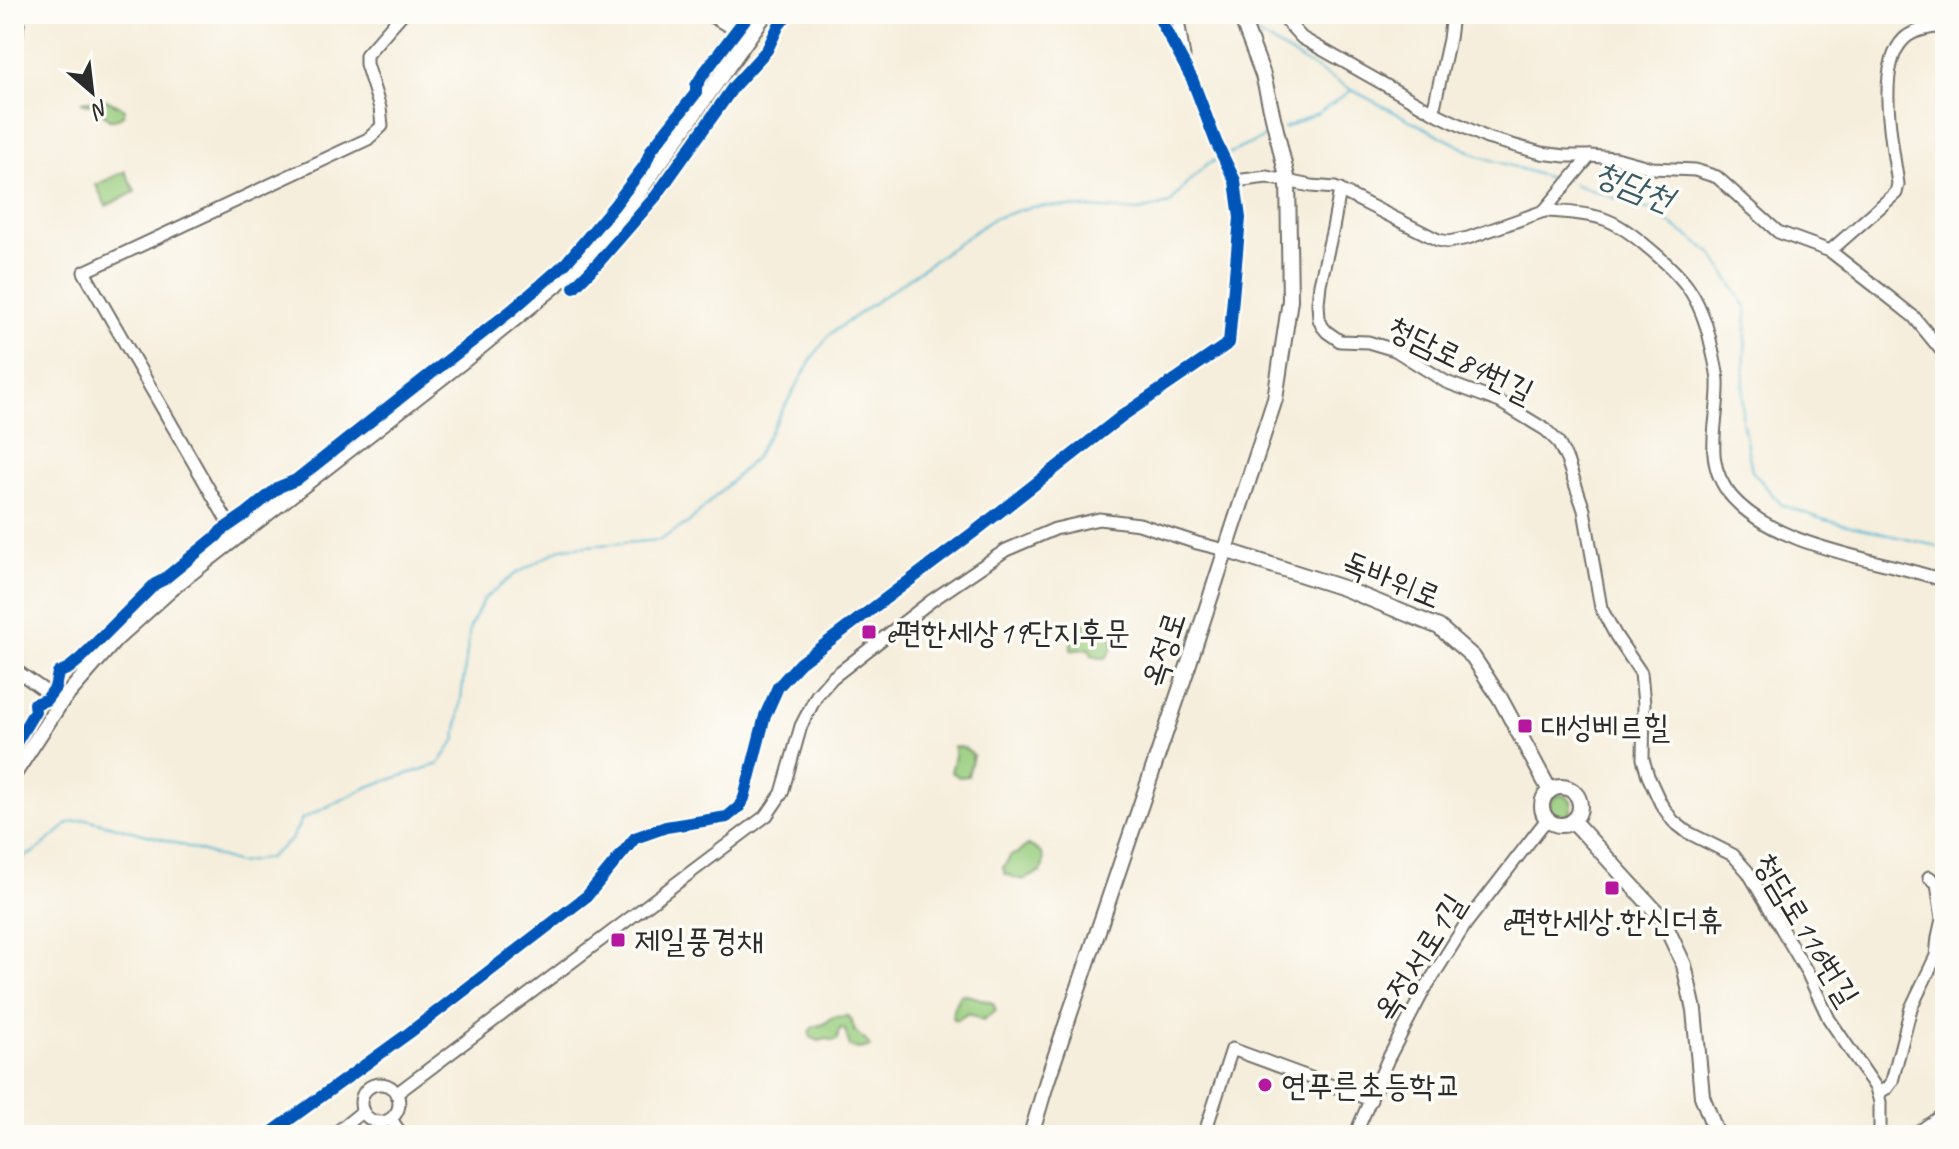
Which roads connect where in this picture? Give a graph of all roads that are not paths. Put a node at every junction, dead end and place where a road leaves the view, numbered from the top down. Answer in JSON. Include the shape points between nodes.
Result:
{"nodes":[{"id":1,"x":19,"y":14,"type":"edge"},
{"id":2,"x":402,"y":14,"type":"edge"},
{"id":3,"x":707,"y":14,"type":"edge"},
{"id":4,"x":765,"y":14,"type":"edge"},
{"id":5,"x":1157,"y":14,"type":"edge"},
{"id":6,"x":1240,"y":14,"type":"edge"},
{"id":7,"x":1280,"y":14,"type":"edge"},
{"id":8,"x":1452,"y":14,"type":"edge"},
{"id":9,"x":1178,"y":20,"type":"edge"},
{"id":10,"x":1945,"y":26,"type":"edge"},
{"id":11,"x":748,"y":37,"type":"junction"},
{"id":12,"x":14,"y":60,"type":"edge"},
{"id":13,"x":1187,"y":70,"type":"junction"},
{"id":14,"x":1433,"y":112,"type":"junction"},
{"id":15,"x":1587,"y":160,"type":"junction"},
{"id":16,"x":1287,"y":176,"type":"junction"},
{"id":17,"x":1232,"y":177,"type":"junction"},
{"id":18,"x":1340,"y":190,"type":"junction"},
{"id":19,"x":1546,"y":208,"type":"junction"},
{"id":20,"x":1830,"y":251,"type":"junction"},
{"id":21,"x":1945,"y":355,"type":"edge"},
{"id":22,"x":1565,"y":455,"type":"joint"},
{"id":23,"x":237,"y":538,"type":"junction"},
{"id":24,"x":1225,"y":550,"type":"junction"},
{"id":25,"x":1945,"y":581,"type":"edge"},
{"id":26,"x":14,"y":669,"type":"edge"},
{"id":27,"x":61,"y":702,"type":"junction"},
{"id":28,"x":14,"y":774,"type":"edge"},
{"id":29,"x":1550,"y":791,"type":"junction"},
{"id":30,"x":1547,"y":819,"type":"junction"},
{"id":31,"x":1573,"y":821,"type":"junction"},
{"id":32,"x":1929,"y":877,"type":"dead end"},
{"id":33,"x":1878,"y":1093,"type":"junction"},
{"id":34,"x":396,"y":1094,"type":"junction"},
{"id":35,"x":1371,"y":1100,"type":"junction"},
{"id":36,"x":363,"y":1111,"type":"junction"},
{"id":37,"x":1945,"y":1113,"type":"edge"},
{"id":38,"x":391,"y":1119,"type":"junction"},
{"id":39,"x":268,"y":1135,"type":"edge"},
{"id":40,"x":333,"y":1135,"type":"edge"},
{"id":41,"x":402,"y":1135,"type":"edge"},
{"id":42,"x":1031,"y":1135,"type":"edge"},
{"id":43,"x":1204,"y":1135,"type":"edge"},
{"id":44,"x":1355,"y":1135,"type":"edge"},
{"id":45,"x":1717,"y":1135,"type":"edge"},
{"id":46,"x":1880,"y":1135,"type":"edge"},
{"id":47,"x":1914,"y":1135,"type":"edge"}],
"edges":[{"from":1,"to":12,"type":"street"},
{"from":2,"to":23,"type":"street","via":[[366,55],[382,116],[382,126],[368,139],[84,272]]},
{"from":3,"to":11,"type":"street"},
{"from":4,"to":11,"type":"main road"},
{"from":5,"to":13,"type":"street"},
{"from":6,"to":16,"type":"main road","name":"옥정로","via":[[1263,75]]},
{"from":7,"to":14,"type":"street","via":[[1302,38]]},
{"from":8,"to":14,"type":"street"},
{"from":9,"to":13,"type":"street"},
{"from":10,"to":20,"type":"street","via":[[1910,35],[1892,63],[1888,115],[1896,193]]},
{"from":11,"to":23,"type":"main road","via":[[639,192],[556,285]]},
{"from":13,"to":17,"type":"street"},
{"from":14,"to":15,"type":"street","via":[[1487,138]]},
{"from":15,"to":19,"type":"street"},
{"from":15,"to":20,"type":"street","via":[[1616,158],[1717,177],[1778,232]]},
{"from":16,"to":17,"type":"street"},
{"from":16,"to":18,"type":"street"},
{"from":16,"to":24,"type":"main road","name":"옥정로","via":[[1290,300],[1275,399]]},
{"from":17,"to":39,"type":"street","via":[[1240,218],[1229,343],[1122,416],[800,663],[778,687],[744,798],[727,817],[635,838],[587,896]]},
{"from":18,"to":19,"type":"street","via":[[1448,242]]},
{"from":18,"to":22,"type":"street","name":"청담로84번길","via":[[1319,293],[1319,319],[1327,332],[1340,341],[1388,346],[1446,382],[1500,402],[1550,434]]},
{"from":19,"to":25,"type":"street","via":[[1619,226],[1660,256],[1688,286],[1704,316],[1718,380],[1716,468],[1739,504],[1775,529],[1808,543]]},
{"from":20,"to":21,"type":"street","via":[[1914,317]]},
{"from":22,"to":33,"type":"street","name":"청담로116번길","via":[[1584,510],[1601,608],[1642,678],[1648,776],[1680,827],[1743,864],[1829,1019]]},
{"from":23,"to":27,"type":"main road","via":[[116,639]]},
{"from":24,"to":29,"type":"main road","name":"독바위로","via":[[1343,588],[1439,627],[1473,657]]},
{"from":24,"to":34,"type":"street","via":[[1139,524],[1099,519],[1055,529],[1006,550],[832,678],[801,726],[782,793],[767,815]]},
{"from":24,"to":42,"type":"main road","name":"옥정로"},
{"from":26,"to":27,"type":"street"},
{"from":27,"to":28,"type":"main road"},
{"from":29,"to":30,"type":"main road","via":[[1542,808]]},
{"from":29,"to":31,"type":"main road","via":[[1562,787],[1574,792],[1580,804]]},
{"from":30,"to":31,"type":"main road","via":[[1557,825]]},
{"from":30,"to":35,"type":"street","name":"옥정서로1길","via":[[1465,925],[1423,992]]},
{"from":31,"to":45,"type":"main road","via":[[1662,918],[1684,965],[1702,1096]]},
{"from":32,"to":33,"type":"street","name":"청담로116번길","via":[[1937,883],[1942,907],[1936,956],[1911,1008],[1892,1081]]},
{"from":33,"to":46,"type":"street"},
{"from":34,"to":36,"type":"street","via":[[387,1086],[374,1086],[362,1099]]},
{"from":34,"to":38,"type":"street","via":[[398,1110]]},
{"from":35,"to":43,"type":"street","via":[[1232,1049]]},
{"from":35,"to":44,"type":"street","name":"옥정서로1길"},
{"from":36,"to":38,"type":"street","via":[[372,1120]]},
{"from":36,"to":40,"type":"street"},
{"from":37,"to":47,"type":"street"},
{"from":38,"to":41,"type":"street"}]}
